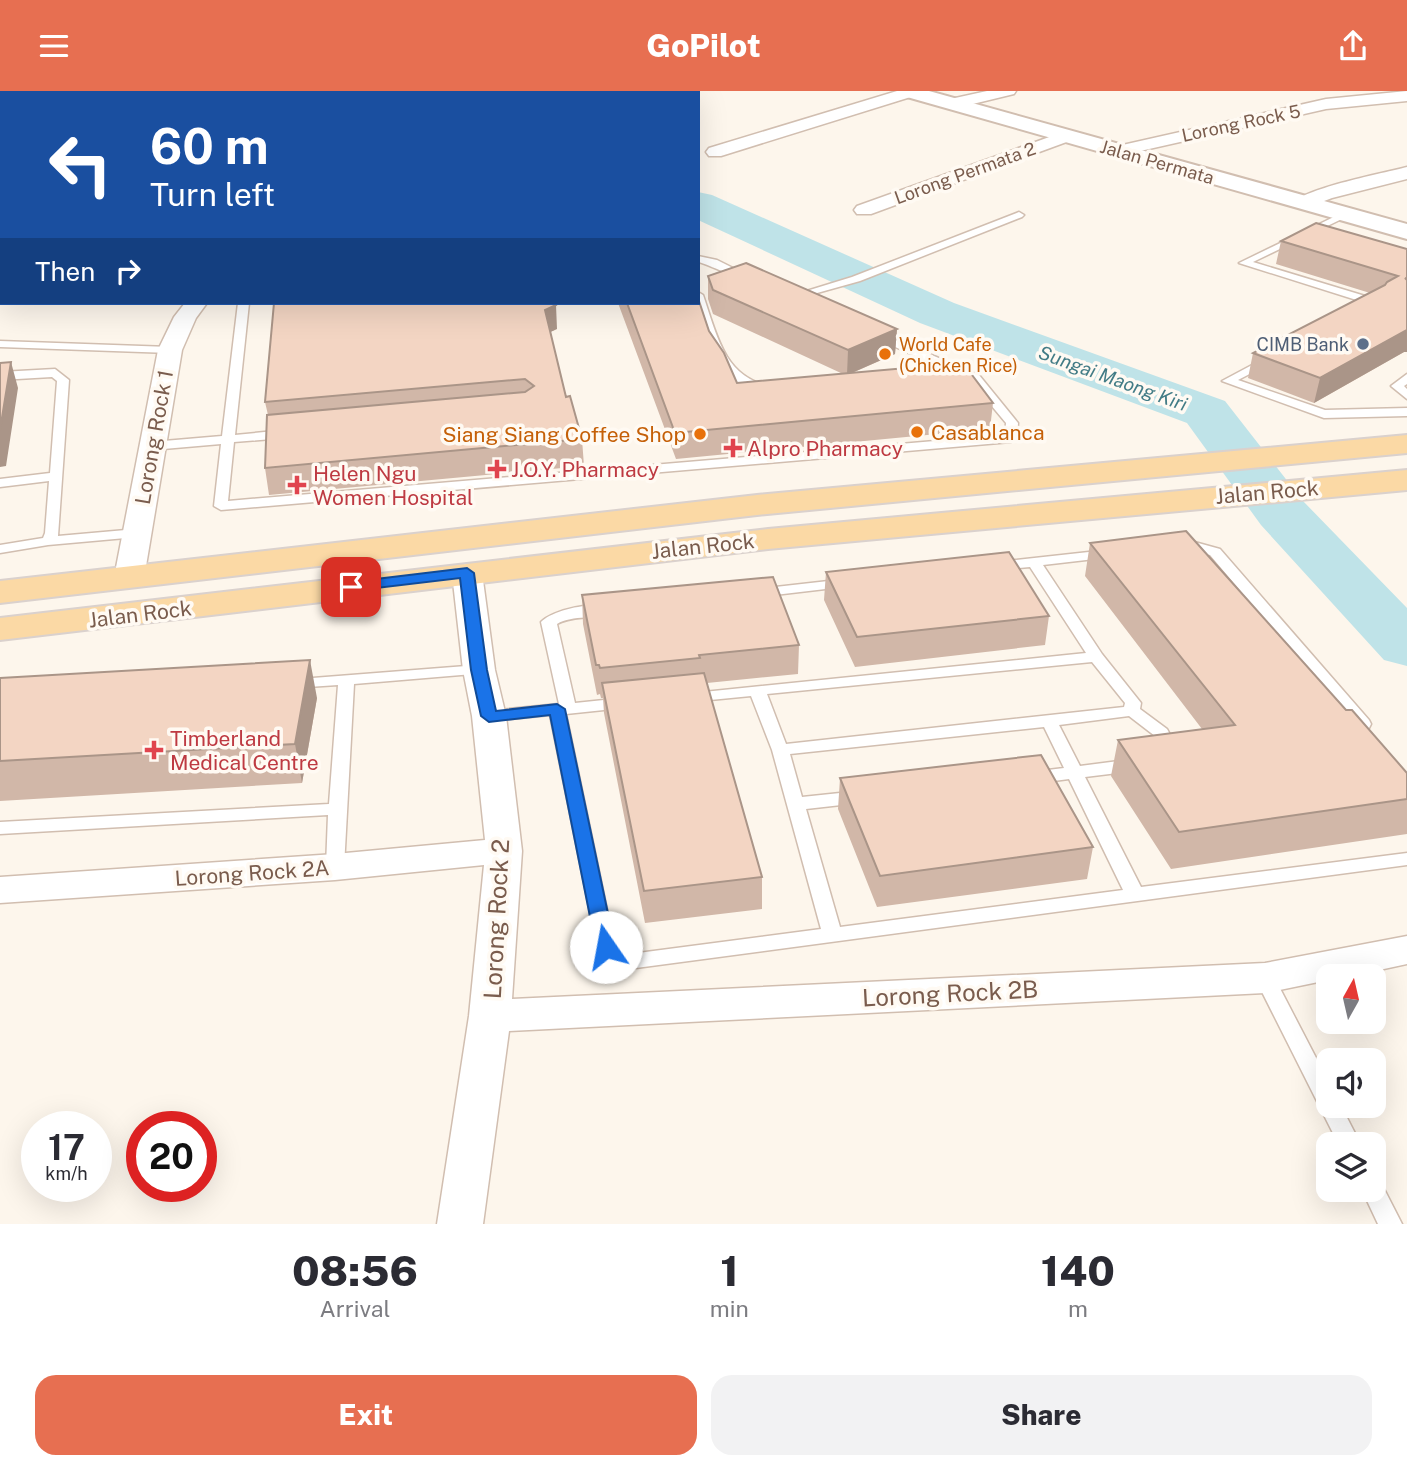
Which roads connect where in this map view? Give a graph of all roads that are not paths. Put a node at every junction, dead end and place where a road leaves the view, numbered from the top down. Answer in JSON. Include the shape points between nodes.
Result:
{"nodes":[{"id":1,"x":1008,"y":91,"type":"edge"},
{"id":2,"x":909,"y":92,"type":"edge"},
{"id":3,"x":1407,"y":96,"type":"edge"},
{"id":4,"x":952,"y":104,"type":"junction"},
{"id":5,"x":1066,"y":136,"type":"junction"},
{"id":6,"x":1118,"y":151,"type":"junction"},
{"id":7,"x":715,"y":152,"type":"dead end"},
{"id":8,"x":1407,"y":173,"type":"edge"},
{"id":9,"x":1303,"y":203,"type":"junction"},
{"id":10,"x":863,"y":210,"type":"dead end"},
{"id":11,"x":1019,"y":215,"type":"dead end"},
{"id":12,"x":1345,"y":215,"type":"junction"},
{"id":13,"x":1314,"y":231,"type":"junction"},
{"id":14,"x":1407,"y":232,"type":"edge"},
{"id":15,"x":1327,"y":235,"type":"edge"},
{"id":16,"x":700,"y":259,"type":"edge"},
{"id":17,"x":758,"y":282,"type":"edge"},
{"id":18,"x":700,"y":300,"type":"edge"},
{"id":19,"x":194,"y":305,"type":"edge"},
{"id":20,"x":243,"y":305,"type":"edge"},
{"id":21,"x":817,"y":308,"type":"edge"},
{"id":22,"x":1360,"y":313,"type":"edge"},
{"id":23,"x":867,"y":331,"type":"edge"},
{"id":24,"x":0,"y":344,"type":"edge"},
{"id":25,"x":170,"y":350,"type":"junction"},
{"id":26,"x":1276,"y":356,"type":"edge"},
{"id":27,"x":955,"y":370,"type":"junction"},
{"id":28,"x":929,"y":373,"type":"edge"},
{"id":29,"x":0,"y":376,"type":"edge"},
{"id":30,"x":1407,"y":378,"type":"edge"},
{"id":31,"x":774,"y":390,"type":"edge"},
{"id":32,"x":1407,"y":395,"type":"edge"},
{"id":33,"x":1407,"y":412,"type":"edge"},
{"id":34,"x":296,"y":433,"type":"edge"},
{"id":35,"x":228,"y":440,"type":"junction"},
{"id":36,"x":1407,"y":444,"type":"edge"},
{"id":37,"x":152,"y":446,"type":"junction"},
{"id":38,"x":56,"y":475,"type":"junction"},
{"id":39,"x":1407,"y":480,"type":"edge"},
{"id":40,"x":0,"y":484,"type":"edge"},
{"id":41,"x":137,"y":533,"type":"junction"},
{"id":42,"x":48,"y":541,"type":"junction"},
{"id":43,"x":1164,"y":548,"type":"edge"},
{"id":44,"x":0,"y":549,"type":"edge"},
{"id":45,"x":1125,"y":552,"type":"edge"},
{"id":46,"x":1034,"y":562,"type":"junction"},
{"id":47,"x":978,"y":568,"type":"edge"},
{"id":48,"x":467,"y":573,"type":"junction"},
{"id":49,"x":129,"y":578,"type":"junction"},
{"id":50,"x":867,"y":580,"type":"edge"},
{"id":51,"x":742,"y":594,"type":"edge"},
{"id":52,"x":5,"y":595,"type":"edge"},
{"id":53,"x":617,"y":608,"type":"edge"},
{"id":54,"x":56,"y":624,"type":"junction"},
{"id":55,"x":0,"y":629,"type":"edge"},
{"id":56,"x":0,"y":640,"type":"edge"},
{"id":57,"x":1096,"y":657,"type":"junction"},
{"id":58,"x":479,"y":670,"type":"junction"},
{"id":59,"x":346,"y":680,"type":"junction"},
{"id":60,"x":277,"y":684,"type":"edge"},
{"id":61,"x":757,"y":691,"type":"junction"},
{"id":62,"x":674,"y":698,"type":"edge"},
{"id":63,"x":633,"y":702,"type":"edge"},
{"id":64,"x":563,"y":709,"type":"junction"},
{"id":65,"x":1132,"y":711,"type":"junction"},
{"id":66,"x":489,"y":716,"type":"junction"},
{"id":67,"x":1049,"y":721,"type":"junction"},
{"id":68,"x":1372,"y":734,"type":"edge"},
{"id":69,"x":780,"y":750,"type":"junction"},
{"id":70,"x":1076,"y":773,"type":"junction"},
{"id":71,"x":1009,"y":781,"type":"edge"},
{"id":72,"x":876,"y":795,"type":"edge"},
{"id":73,"x":796,"y":804,"type":"junction"},
{"id":74,"x":337,"y":809,"type":"junction"},
{"id":75,"x":0,"y":828,"type":"edge"},
{"id":76,"x":504,"y":851,"type":"junction"},
{"id":77,"x":1407,"y":859,"type":"edge"},
{"id":78,"x":335,"y":867,"type":"junction"},
{"id":79,"x":0,"y":890,"type":"edge"},
{"id":80,"x":1136,"y":896,"type":"junction"},
{"id":81,"x":832,"y":934,"type":"junction"},
{"id":82,"x":1407,"y":950,"type":"edge"},
{"id":83,"x":1265,"y":978,"type":"junction"},
{"id":84,"x":490,"y":1016,"type":"junction"},
{"id":85,"x":1316,"y":1078,"type":"edge"},
{"id":86,"x":1379,"y":1202,"type":"edge"},
{"id":87,"x":460,"y":1224,"type":"edge"},
{"id":88,"x":1390,"y":1224,"type":"edge"}],
"edges":[{"from":1,"to":4,"type":"street"},
{"from":2,"to":4,"type":"street","name":"Jalan Permata"},
{"from":2,"to":7,"type":"street"},
{"from":3,"to":6,"type":"street","name":"Lorong Rock 5","via":[[1325,104]]},
{"from":4,"to":5,"type":"street","name":"Jalan Permata"},
{"from":5,"to":6,"type":"street","name":"Jalan Permata"},
{"from":5,"to":10,"type":"street","name":"Lorong Permata 2"},
{"from":6,"to":9,"type":"street","name":"Jalan Permata"},
{"from":8,"to":9,"type":"street"},
{"from":9,"to":12,"type":"street","name":"Jalan Permata"},
{"from":11,"to":21,"type":"lane","via":[[856,279],[786,295]]},
{"from":12,"to":13,"type":"lane"},
{"from":12,"to":14,"type":"street","name":"Jalan Permata"},
{"from":13,"to":15,"type":"lane"},
{"from":13,"to":22,"type":"lane","via":[[1244,263],[1371,301],[1371,307]]},
{"from":16,"to":17,"type":"lane"},
{"from":18,"to":31,"type":"lane","via":[[720,355],[734,378],[751,387]]},
{"from":19,"to":25,"type":"street","name":"Lorong Rock 1"},
{"from":20,"to":35,"type":"lane"},
{"from":23,"to":27,"type":"lane"},
{"from":24,"to":25,"type":"lane"},
{"from":25,"to":37,"type":"street","name":"Lorong Rock 1"},
{"from":26,"to":33,"type":"lane","via":[[1228,381],[1324,414]]},
{"from":27,"to":28,"type":"lane"},
{"from":27,"to":35,"type":"lane","via":[[975,378],[1013,423],[1011,438],[221,506]]},
{"from":29,"to":38,"type":"lane","via":[[55,373],[63,380]]},
{"from":30,"to":32,"type":"lane","via":[[1397,386]]},
{"from":34,"to":35,"type":"lane"},
{"from":35,"to":37,"type":"lane"},
{"from":36,"to":49,"type":"main road","name":"Jalan Rock","via":[[757,505]]},
{"from":37,"to":41,"type":"street","name":"Lorong Rock 1"},
{"from":38,"to":40,"type":"lane"},
{"from":38,"to":42,"type":"lane"},
{"from":39,"to":48,"type":"main road","name":"Jalan Rock","via":[[782,538]]},
{"from":41,"to":42,"type":"lane"},
{"from":41,"to":49,"type":"street","name":"Lorong Rock 1"},
{"from":42,"to":44,"type":"lane"},
{"from":43,"to":68,"type":"lane","via":[[1191,545],[1215,552]]},
{"from":45,"to":46,"type":"lane"},
{"from":46,"to":47,"type":"lane"},
{"from":46,"to":57,"type":"lane"},
{"from":48,"to":54,"type":"main road","name":"Jalan Rock"},
{"from":48,"to":58,"type":"street","name":"Lorong Rock 2"},
{"from":49,"to":52,"type":"main road","name":"Jalan Rock"},
{"from":50,"to":51,"type":"lane"},
{"from":53,"to":64,"type":"lane","via":[[562,614],[549,622]]},
{"from":54,"to":55,"type":"main road","name":"Jalan Rock"},
{"from":54,"to":56,"type":"main road"},
{"from":57,"to":61,"type":"lane"},
{"from":57,"to":65,"type":"lane","via":[[1133,703]]},
{"from":58,"to":59,"type":"lane"},
{"from":58,"to":66,"type":"street","name":"Lorong Rock 2"},
{"from":59,"to":60,"type":"lane"},
{"from":59,"to":74,"type":"lane"},
{"from":61,"to":62,"type":"lane"},
{"from":61,"to":69,"type":"lane"},
{"from":63,"to":64,"type":"lane"},
{"from":64,"to":66,"type":"lane"},
{"from":64,"to":81,"type":"lane","via":[[606,947],[636,961]]},
{"from":65,"to":67,"type":"lane"},
{"from":65,"to":70,"type":"lane","via":[[1156,727],[1168,743],[1170,757]]},
{"from":66,"to":76,"type":"street","name":"Lorong Rock 2"},
{"from":67,"to":69,"type":"lane"},
{"from":67,"to":70,"type":"lane"},
{"from":69,"to":73,"type":"lane"},
{"from":70,"to":71,"type":"lane"},
{"from":70,"to":80,"type":"lane"},
{"from":72,"to":73,"type":"lane"},
{"from":73,"to":81,"type":"lane"},
{"from":74,"to":75,"type":"lane"},
{"from":74,"to":78,"type":"lane"},
{"from":76,"to":78,"type":"street","name":"Lorong Rock 2A"},
{"from":76,"to":84,"type":"street","name":"Lorong Rock 2"},
{"from":77,"to":80,"type":"lane"},
{"from":78,"to":79,"type":"street","name":"Lorong Rock 2A"},
{"from":80,"to":81,"type":"lane"},
{"from":82,"to":83,"type":"street","name":"Lorong Rock 2B"},
{"from":83,"to":84,"type":"street","name":"Lorong Rock 2B"},
{"from":83,"to":85,"type":"lane"},
{"from":84,"to":87,"type":"street","name":"Lorong Rock 2"},
{"from":86,"to":88,"type":"lane"}]}
